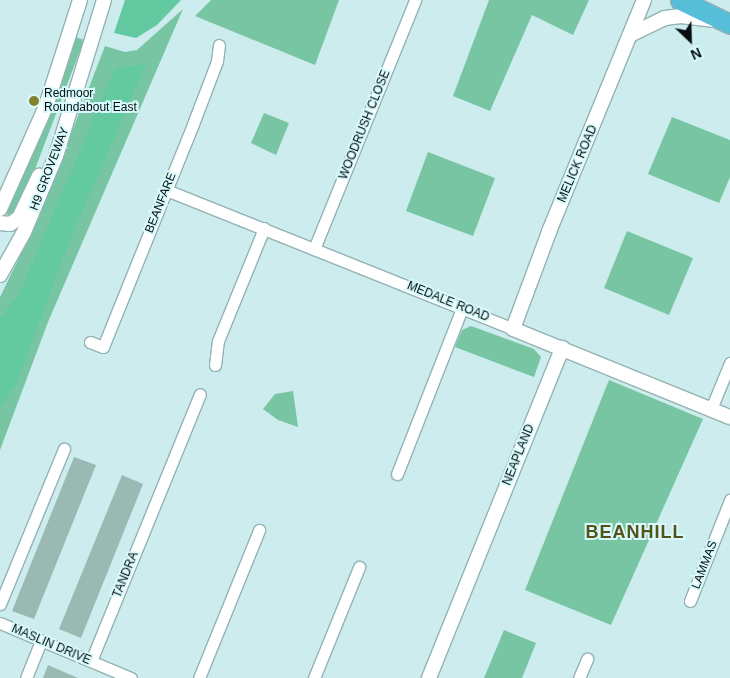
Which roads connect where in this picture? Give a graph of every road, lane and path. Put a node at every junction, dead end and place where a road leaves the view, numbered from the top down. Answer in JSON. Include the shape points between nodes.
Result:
{"nodes":[{"id":1,"x":104,"y":0,"type":"edge"},
{"id":2,"x":415,"y":0,"type":"edge"},
{"id":3,"x":644,"y":0,"type":"edge"},
{"id":4,"x":680,"y":0,"type":"edge"},
{"id":5,"x":79,"y":2,"type":"edge"},
{"id":6,"x":729,"y":24,"type":"edge"},
{"id":7,"x":630,"y":35,"type":"junction"},
{"id":8,"x":219,"y":45,"type":"dead end"},
{"id":9,"x":56,"y":156,"type":"junction"},
{"id":10,"x":166,"y":190,"type":"junction"},
{"id":11,"x":5,"y":194,"type":"edge"},
{"id":12,"x":0,"y":210,"type":"edge"},
{"id":13,"x":0,"y":223,"type":"edge"},
{"id":14,"x":264,"y":228,"type":"junction"},
{"id":15,"x":314,"y":249,"type":"junction"},
{"id":16,"x":0,"y":275,"type":"edge"},
{"id":17,"x":462,"y":308,"type":"junction"},
{"id":18,"x":513,"y":329,"type":"junction"},
{"id":19,"x":90,"y":342,"type":"dead end"},
{"id":20,"x":562,"y":348,"type":"junction"},
{"id":21,"x":730,"y":363,"type":"edge"},
{"id":22,"x":215,"y":365,"type":"dead end"},
{"id":23,"x":200,"y":394,"type":"dead end"},
{"id":24,"x":711,"y":409,"type":"junction"},
{"id":25,"x":730,"y":417,"type":"edge"},
{"id":26,"x":64,"y":449,"type":"dead end"},
{"id":27,"x":397,"y":474,"type":"dead end"},
{"id":28,"x":730,"y":500,"type":"edge"},
{"id":29,"x":259,"y":530,"type":"dead end"},
{"id":30,"x":359,"y":567,"type":"dead end"},
{"id":31,"x":690,"y":601,"type":"dead end"},
{"id":32,"x":0,"y":604,"type":"edge"},
{"id":33,"x":0,"y":623,"type":"edge"},
{"id":34,"x":41,"y":641,"type":"junction"},
{"id":35,"x":587,"y":659,"type":"dead end"},
{"id":36,"x":91,"y":661,"type":"junction"},
{"id":37,"x":26,"y":678,"type":"edge"},
{"id":38,"x":130,"y":678,"type":"edge"},
{"id":39,"x":199,"y":678,"type":"edge"},
{"id":40,"x":314,"y":678,"type":"edge"},
{"id":41,"x":429,"y":678,"type":"edge"},
{"id":42,"x":579,"y":678,"type":"edge"}],
"edges":[{"from":1,"to":9,"type":"street","name":"H9 GROVEWAY"},
{"from":2,"to":15,"type":"street","name":"WOODRUSH CLOSE"},
{"from":3,"to":7,"type":"street","name":"MELICK ROAD"},
{"from":4,"to":6,"type":"highway"},
{"from":5,"to":11,"type":"street","via":[[46,106]]},
{"from":6,"to":7,"type":"street","via":[[672,16]]},
{"from":7,"to":18,"type":"street","name":"MELICK ROAD"},
{"from":8,"to":10,"type":"street","name":"BEANFARE","via":[[217,61]]},
{"from":9,"to":13,"type":"street","via":[[42,171],[19,218],[10,224]]},
{"from":9,"to":16,"type":"street","name":"H9 GROVEWAY","via":[[24,232]]},
{"from":10,"to":14,"type":"street","name":"MEDALE ROAD"},
{"from":10,"to":19,"type":"street","name":"BEANFARE","via":[[107,348]]},
{"from":11,"to":12,"type":"street"},
{"from":14,"to":15,"type":"street","name":"MEDALE ROAD"},
{"from":14,"to":22,"type":"street","via":[[218,341]]},
{"from":15,"to":17,"type":"street","name":"MEDALE ROAD"},
{"from":17,"to":18,"type":"street","name":"MEDALE ROAD"},
{"from":17,"to":27,"type":"street"},
{"from":18,"to":20,"type":"street","name":"MEDALE ROAD"},
{"from":20,"to":24,"type":"street","name":"MEDALE ROAD"},
{"from":20,"to":41,"type":"street","name":"NEAPLAND"},
{"from":21,"to":24,"type":"street"},
{"from":23,"to":36,"type":"street","name":"TANDRA"},
{"from":24,"to":25,"type":"street","name":"MEDALE ROAD"},
{"from":26,"to":32,"type":"street"},
{"from":28,"to":31,"type":"street","name":"LAMMAS"},
{"from":29,"to":39,"type":"street"},
{"from":30,"to":40,"type":"street"},
{"from":33,"to":34,"type":"street","name":"MASLIN DRIVE"},
{"from":34,"to":36,"type":"street","name":"MASLIN DRIVE"},
{"from":34,"to":37,"type":"street"},
{"from":35,"to":42,"type":"street"},
{"from":36,"to":38,"type":"street","name":"MASLIN DRIVE"}]}
